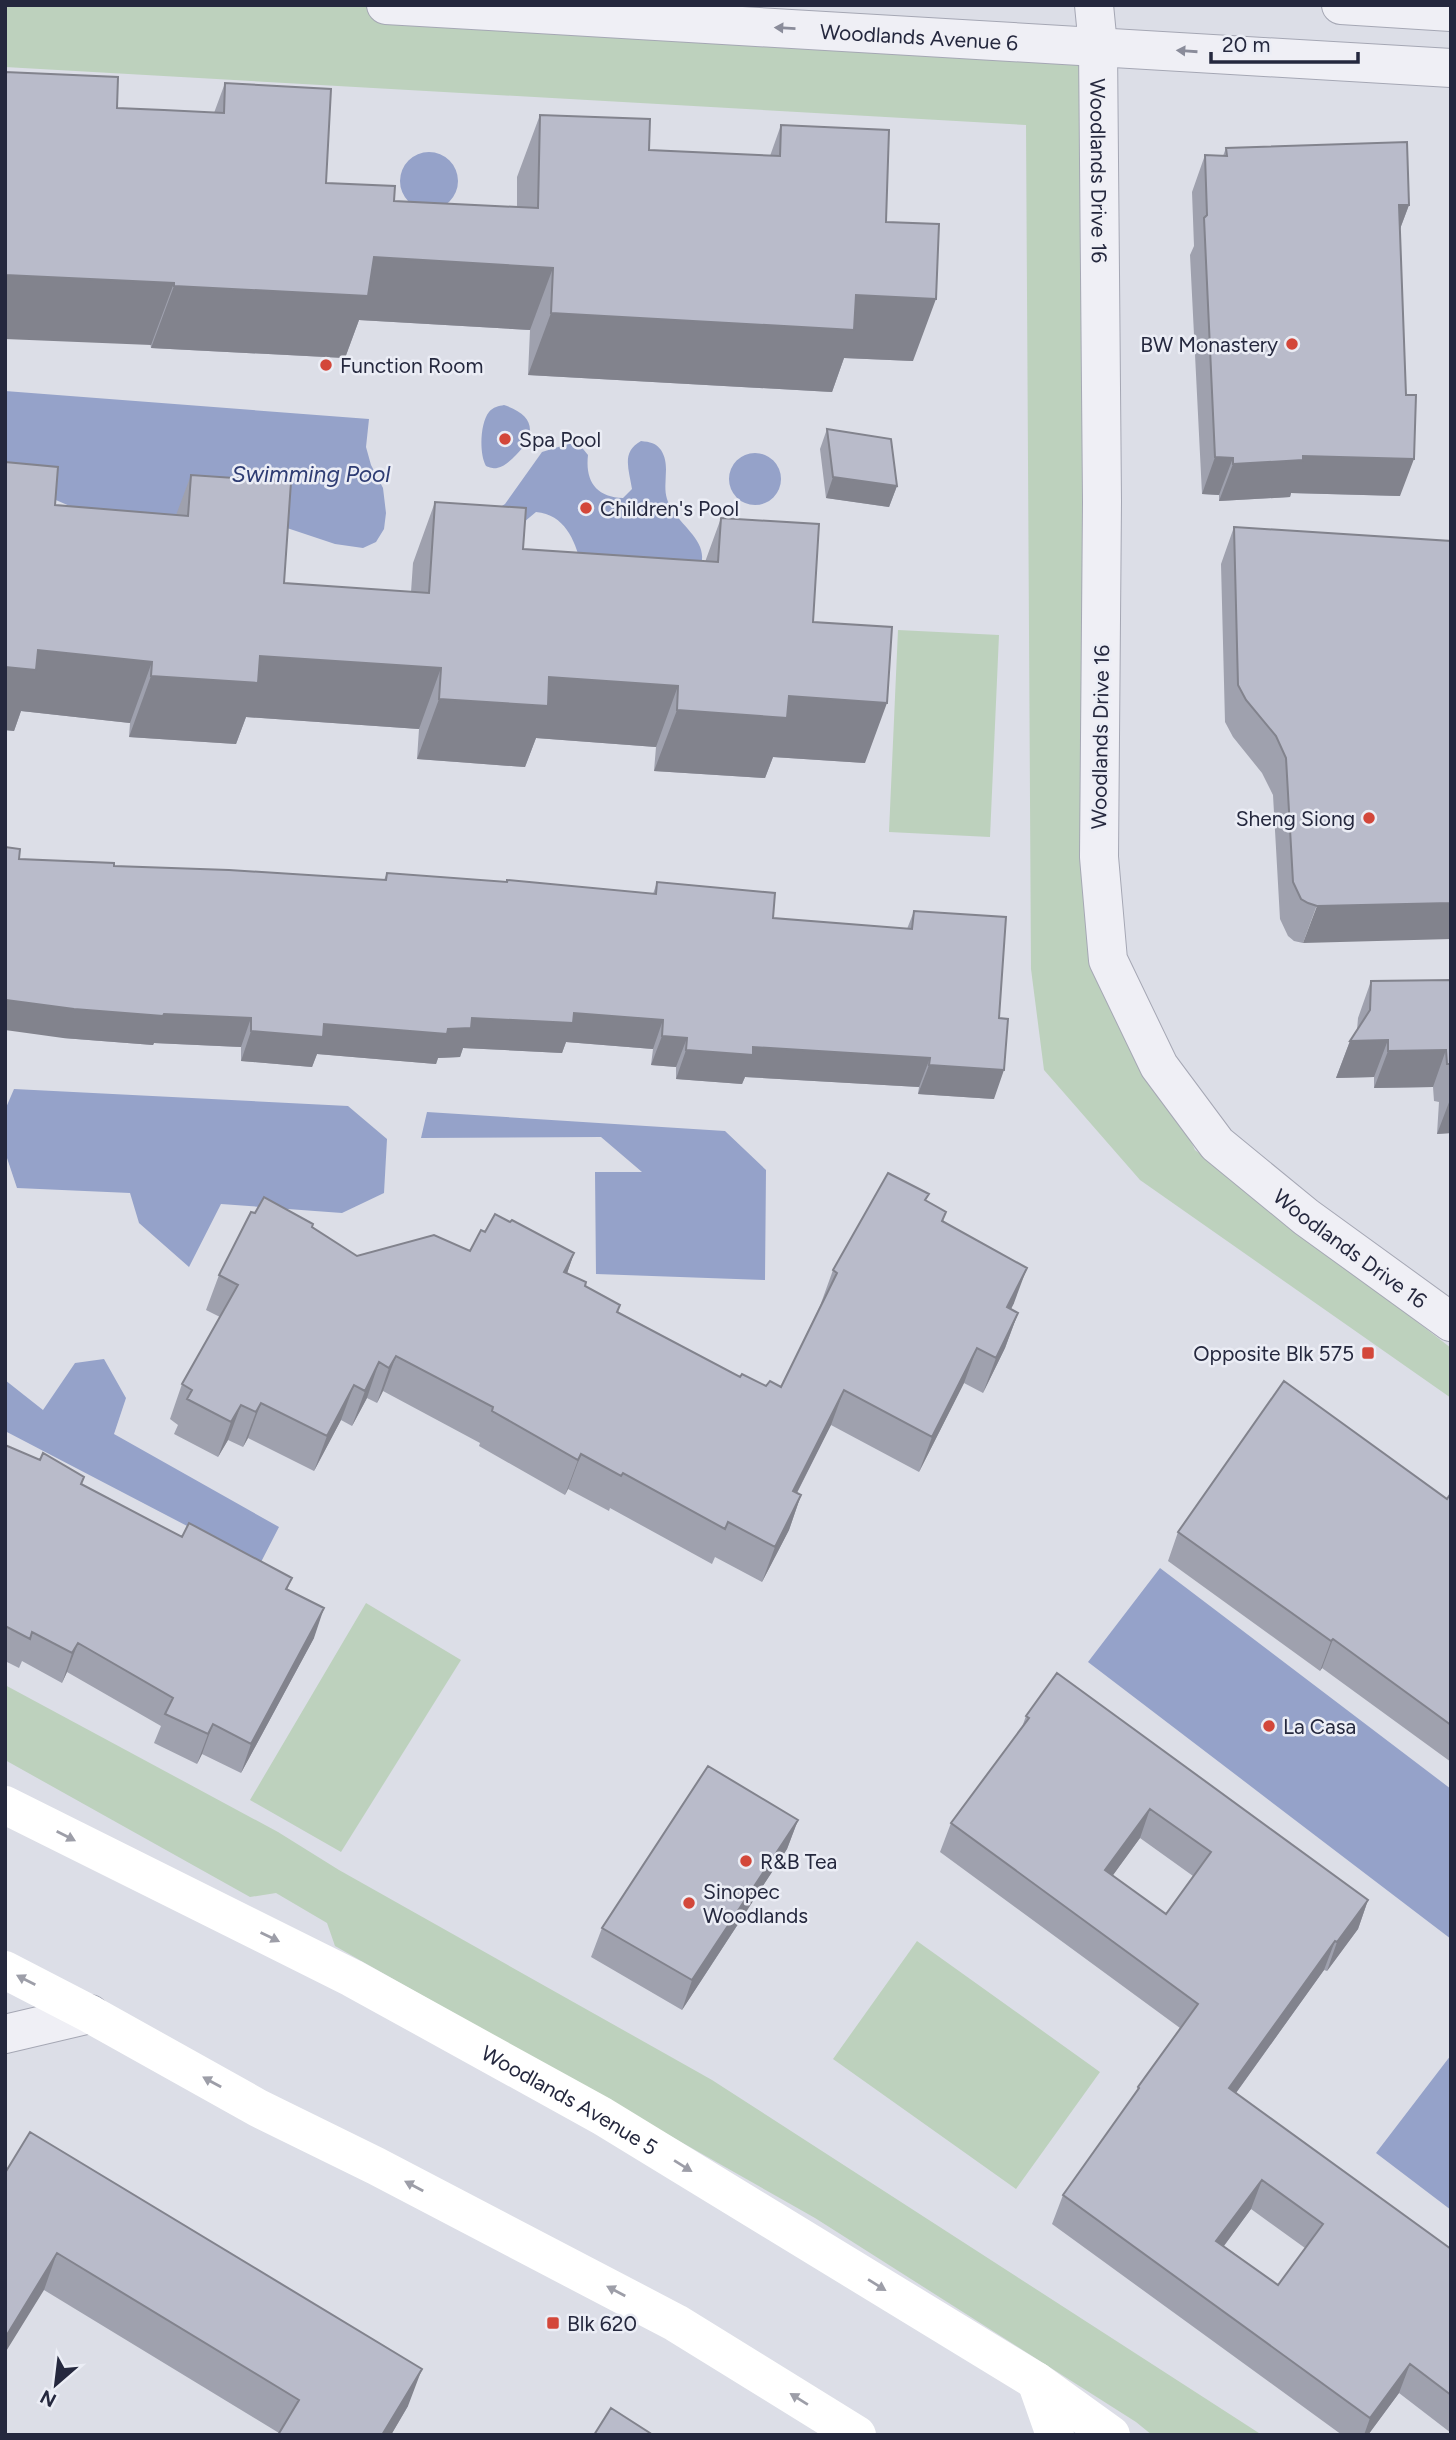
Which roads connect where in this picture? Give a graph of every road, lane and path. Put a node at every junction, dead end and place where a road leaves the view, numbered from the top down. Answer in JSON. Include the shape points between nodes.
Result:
{"nodes":[{"id":1,"x":386,"y":5,"type":"edge"},
{"id":2,"x":1094,"y":5,"type":"edge"},
{"id":3,"x":1341,"y":5,"type":"edge"},
{"id":4,"x":1451,"y":12,"type":"edge"},
{"id":5,"x":1098,"y":46,"type":"junction"},
{"id":6,"x":1451,"y":68,"type":"edge"},
{"id":7,"x":1451,"y":1322,"type":"edge"},
{"id":8,"x":5,"y":1805,"type":"edge"},
{"id":9,"x":5,"y":1970,"type":"edge"},
{"id":10,"x":90,"y":2014,"type":"junction"},
{"id":11,"x":5,"y":2034,"type":"edge"},
{"id":12,"x":1036,"y":2381,"type":"junction"},
{"id":13,"x":857,"y":2435,"type":"edge"},
{"id":14,"x":1055,"y":2435,"type":"edge"},
{"id":15,"x":1111,"y":2435,"type":"edge"}],
"edges":[{"from":5,"to":1,"type":"street","name":"Woodlands Avenue 6","one_way":true},
{"from":2,"to":5,"type":"street","name":"Woodlands Drive 16"},
{"from":3,"to":4,"type":"street"},
{"from":6,"to":5,"type":"street","name":"Woodlands Avenue 6","one_way":true},
{"from":5,"to":7,"type":"street","name":"Woodlands Drive 16","via":[[1099,857],[1108,960],[1158,1066],[1217,1144],[1306,1217]]},
{"from":8,"to":12,"type":"main road","name":"Woodlands Avenue 5","one_way":true,"via":[[352,1978],[602,2116]]},
{"from":10,"to":9,"type":"main road","one_way":true},
{"from":10,"to":11,"type":"street"},
{"from":13,"to":10,"type":"main road","one_way":true,"via":[[676,2322],[258,2108]]},
{"from":12,"to":14,"type":"main road"},
{"from":12,"to":15,"type":"main road","name":"Woodlands Avenue 5"}]}
